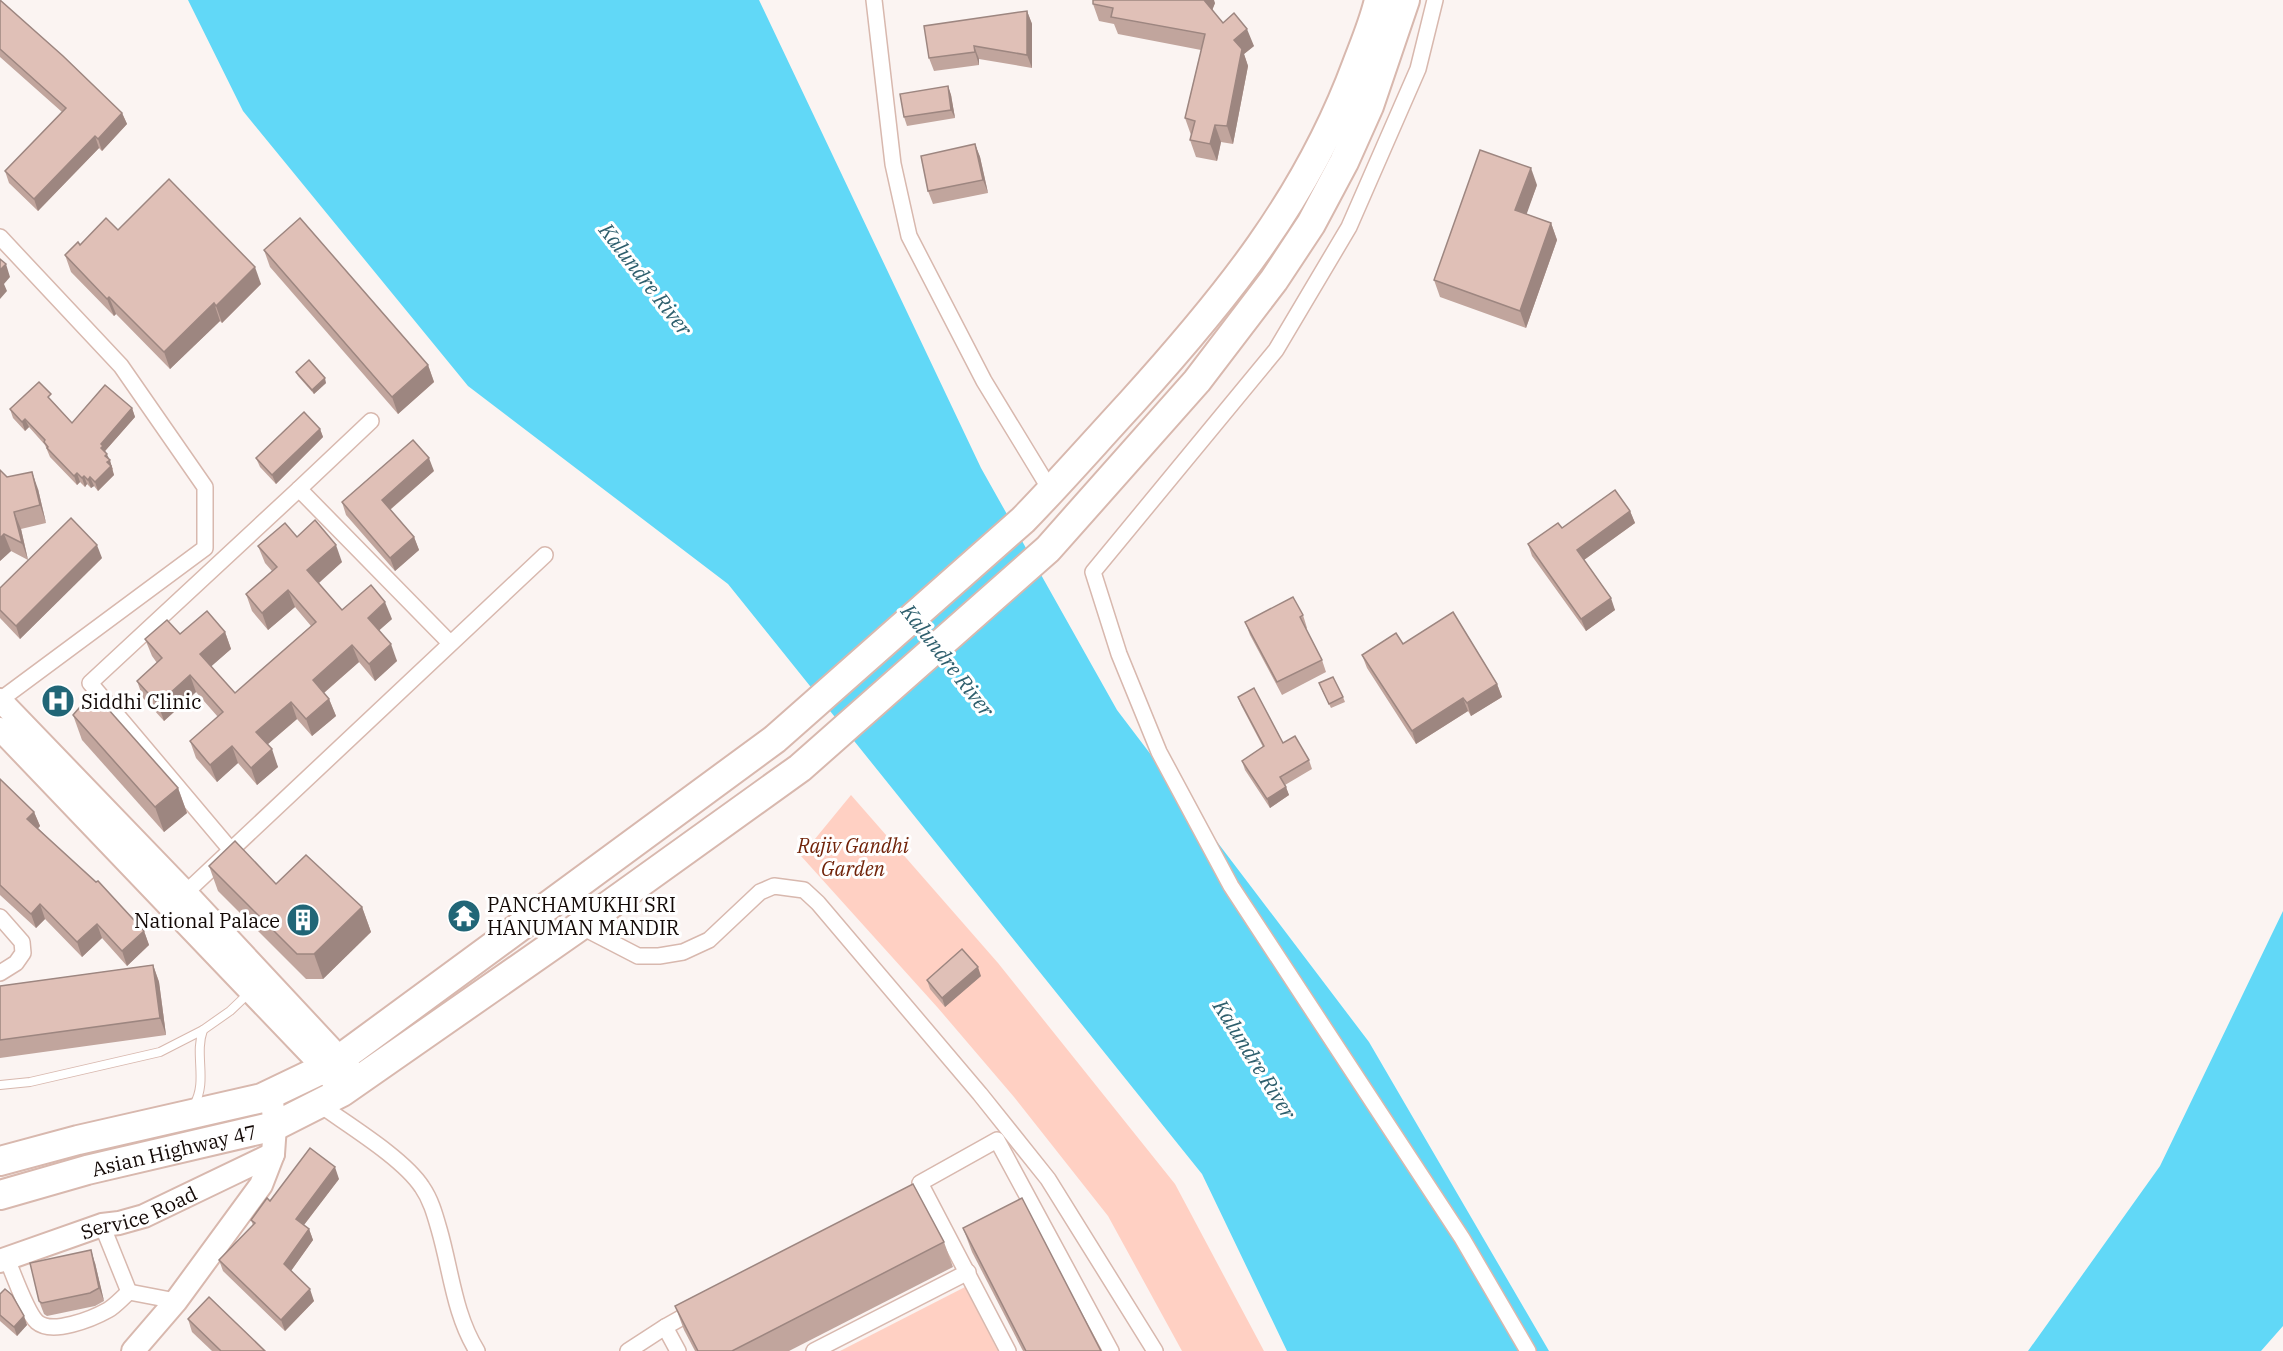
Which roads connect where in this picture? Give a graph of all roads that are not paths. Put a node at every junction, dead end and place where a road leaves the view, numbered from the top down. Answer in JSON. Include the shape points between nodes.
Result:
{"nodes":[{"id":1,"x":874,"y":0,"type":"edge"},
{"id":2,"x":1379,"y":0,"type":"edge"},
{"id":3,"x":1405,"y":0,"type":"edge"},
{"id":4,"x":1435,"y":0,"type":"edge"},
{"id":5,"x":0,"y":237,"type":"edge"},
{"id":6,"x":371,"y":421,"type":"dead end"},
{"id":7,"x":299,"y":489,"type":"junction"},
{"id":8,"x":1051,"y":491,"type":"junction"},
{"id":9,"x":545,"y":555,"type":"dead end"},
{"id":10,"x":450,"y":643,"type":"junction"},
{"id":11,"x":0,"y":700,"type":"edge"},
{"id":12,"x":0,"y":729,"type":"edge"},
{"id":13,"x":230,"y":849,"type":"junction"},
{"id":14,"x":178,"y":900,"type":"junction"},
{"id":15,"x":0,"y":917,"type":"edge"},
{"id":16,"x":580,"y":926,"type":"junction"},
{"id":17,"x":0,"y":973,"type":"edge"},
{"id":18,"x":251,"y":991,"type":"junction"},
{"id":19,"x":203,"y":1030,"type":"junction"},
{"id":20,"x":333,"y":1063,"type":"junction"},
{"id":21,"x":0,"y":1085,"type":"edge"},
{"id":22,"x":340,"y":1093,"type":"junction"},
{"id":23,"x":272,"y":1094,"type":"junction"},
{"id":24,"x":189,"y":1114,"type":"junction"},
{"id":25,"x":275,"y":1126,"type":"junction"},
{"id":26,"x":273,"y":1154,"type":"junction"},
{"id":27,"x":0,"y":1161,"type":"edge"},
{"id":28,"x":0,"y":1195,"type":"edge"},
{"id":29,"x":102,"y":1225,"type":"junction"},
{"id":30,"x":3,"y":1260,"type":"edge"},
{"id":31,"x":968,"y":1272,"type":"junction"},
{"id":32,"x":129,"y":1292,"type":"junction"},
{"id":33,"x":176,"y":1301,"type":"junction"},
{"id":34,"x":706,"y":1304,"type":"edge"},
{"id":35,"x":665,"y":1327,"type":"junction"},
{"id":36,"x":133,"y":1351,"type":"edge"},
{"id":37,"x":477,"y":1351,"type":"edge"},
{"id":38,"x":628,"y":1351,"type":"edge"},
{"id":39,"x":678,"y":1351,"type":"edge"},
{"id":40,"x":814,"y":1351,"type":"edge"},
{"id":41,"x":1008,"y":1351,"type":"edge"},
{"id":42,"x":1111,"y":1351,"type":"edge"},
{"id":43,"x":1155,"y":1351,"type":"edge"},
{"id":44,"x":1528,"y":1351,"type":"edge"}],
"edges":[{"from":1,"to":8,"type":"street","via":[[894,164],[909,236],[984,381]]},
{"from":2,"to":8,"type":"highway","name":"Asian Highway 47","via":[[1346,95],[1327,136],[1265,240],[1210,314]]},
{"from":3,"to":16,"type":"highway","name":"Asian Highway 47","via":[[1369,106],[1344,162],[1274,280],[1197,381],[1048,549],[800,768]]},
{"from":4,"to":44,"type":"street","via":[[1413,79],[1349,227],[1313,289],[1276,350],[1093,572],[1119,654],[1159,752],[1231,886],[1462,1238]]},
{"from":5,"to":11,"type":"street","via":[[122,366],[206,488],[205,548]]},
{"from":6,"to":7,"type":"street"},
{"from":7,"to":10,"type":"street"},
{"from":7,"to":13,"type":"street","via":[[90,683]]},
{"from":8,"to":20,"type":"highway","name":"Asian Highway 47","via":[[775,739]]},
{"from":9,"to":10,"type":"street"},
{"from":10,"to":13,"type":"street"},
{"from":11,"to":14,"type":"street"},
{"from":12,"to":14,"type":"street"},
{"from":13,"to":14,"type":"street"},
{"from":14,"to":18,"type":"street"},
{"from":14,"to":20,"type":"street"},
{"from":15,"to":17,"type":"street","via":[[21,942],[23,952],[16,963]]},
{"from":16,"to":22,"type":"highway","name":"Asian Highway 47"},
{"from":16,"to":43,"type":"street","via":[[638,956],[659,956],[683,952],[709,939],[760,892],[774,886],[804,890],[965,1076],[1048,1179]]},
{"from":18,"to":19,"type":"lane"},
{"from":18,"to":20,"type":"street"},
{"from":19,"to":21,"type":"lane","via":[[160,1052],[30,1082]]},
{"from":19,"to":24,"type":"lane","via":[[199,1048],[200,1095]]},
{"from":20,"to":22,"type":"street"},
{"from":20,"to":23,"type":"highway","name":"Asian Highway 47"},
{"from":22,"to":25,"type":"highway","name":"Asian Highway 47"},
{"from":22,"to":37,"type":"street","via":[[422,1187],[432,1205],[458,1310]]},
{"from":23,"to":24,"type":"highway","name":"Asian Highway 47"},
{"from":23,"to":25,"type":"street"},
{"from":24,"to":27,"type":"highway","name":"Asian Highway 47"},
{"from":25,"to":26,"type":"street"},
{"from":25,"to":28,"type":"highway","name":"Asian Highway 47","via":[[87,1170]]},
{"from":26,"to":29,"type":"street","name":"Service Road","via":[[144,1216]]},
{"from":26,"to":33,"type":"street","via":[[261,1185]]},
{"from":29,"to":30,"type":"street","name":"Service Road"},
{"from":29,"to":32,"type":"street"},
{"from":30,"to":32,"type":"street","via":[[30,1312],[48,1328],[109,1310]]},
{"from":31,"to":40,"type":"street"},
{"from":31,"to":41,"type":"street"},
{"from":31,"to":42,"type":"street","via":[[915,1186],[998,1140]]},
{"from":32,"to":33,"type":"street"},
{"from":33,"to":36,"type":"street"},
{"from":34,"to":35,"type":"street"},
{"from":35,"to":38,"type":"street"},
{"from":35,"to":39,"type":"street"}]}
